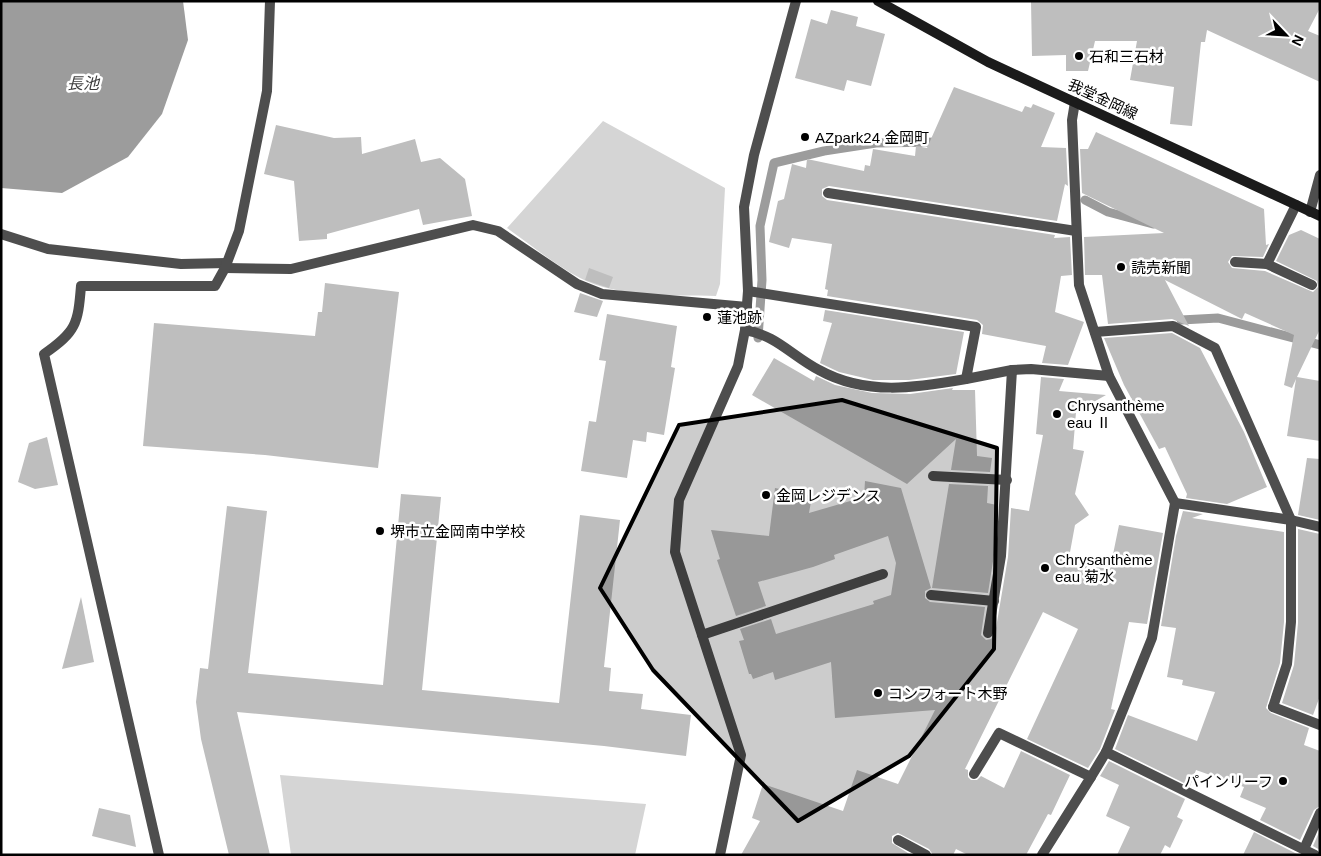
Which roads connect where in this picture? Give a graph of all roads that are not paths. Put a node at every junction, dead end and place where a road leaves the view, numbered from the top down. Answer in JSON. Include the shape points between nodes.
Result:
{"nodes":[{"id":1,"x":270,"y":1,"type":"edge"},
{"id":2,"x":796,"y":1,"type":"edge"},
{"id":3,"x":878,"y":1,"type":"edge"},
{"id":4,"x":1075,"y":102,"type":"junction"},
{"id":5,"x":1320,"y":175,"type":"edge"},
{"id":6,"x":828,"y":194,"type":"dead end"},
{"id":7,"x":1296,"y":205,"type":"junction"},
{"id":8,"x":1315,"y":214,"type":"edge"},
{"id":9,"x":1076,"y":231,"type":"junction"},
{"id":10,"x":1,"y":234,"type":"edge"},
{"id":11,"x":1234,"y":262,"type":"dead end"},
{"id":12,"x":1267,"y":264,"type":"junction"},
{"id":13,"x":226,"y":265,"type":"junction"},
{"id":14,"x":1312,"y":285,"type":"dead end"},
{"id":15,"x":749,"y":292,"type":"junction"},
{"id":16,"x":747,"y":307,"type":"junction"},
{"id":17,"x":746,"y":331,"type":"junction"},
{"id":18,"x":1095,"y":332,"type":"junction"},
{"id":19,"x":1012,"y":370,"type":"junction"},
{"id":20,"x":1109,"y":376,"type":"junction"},
{"id":21,"x":966,"y":379,"type":"junction"},
{"id":22,"x":933,"y":476,"type":"dead end"},
{"id":23,"x":1007,"y":480,"type":"junction"},
{"id":24,"x":1175,"y":503,"type":"junction"},
{"id":25,"x":1291,"y":520,"type":"junction"},
{"id":26,"x":1320,"y":527,"type":"edge"},
{"id":27,"x":883,"y":574,"type":"dead end"},
{"id":28,"x":931,"y":595,"type":"dead end"},
{"id":29,"x":994,"y":601,"type":"junction"},
{"id":30,"x":988,"y":633,"type":"dead end"},
{"id":31,"x":702,"y":635,"type":"junction"},
{"id":32,"x":1320,"y":725,"type":"edge"},
{"id":33,"x":1106,"y":752,"type":"junction"},
{"id":34,"x":974,"y":774,"type":"dead end"},
{"id":35,"x":1090,"y":778,"type":"junction"},
{"id":36,"x":1320,"y":813,"type":"edge"},
{"id":37,"x":898,"y":840,"type":"dead end"},
{"id":38,"x":1304,"y":849,"type":"junction"},
{"id":39,"x":159,"y":855,"type":"edge"},
{"id":40,"x":720,"y":855,"type":"edge"},
{"id":41,"x":926,"y":855,"type":"edge"},
{"id":42,"x":1042,"y":855,"type":"edge"},
{"id":43,"x":1314,"y":855,"type":"edge"}],
"edges":[{"from":1,"to":13,"type":"street","via":[[267,91],[239,231]]},
{"from":2,"to":15,"type":"street","via":[[754,155],[744,207]]},
{"from":3,"to":4,"type":"main road","name":"我堂金岡線","via":[[988,62]]},
{"from":4,"to":7,"type":"main road","name":"我堂金岡線"},
{"from":4,"to":9,"type":"street","via":[[1072,120]]},
{"from":5,"to":8,"type":"street"},
{"from":6,"to":9,"type":"street"},
{"from":7,"to":8,"type":"main road","name":"我堂金岡線"},
{"from":7,"to":12,"type":"street"},
{"from":9,"to":18,"type":"street","via":[[1079,285]]},
{"from":10,"to":13,"type":"street","via":[[48,249],[181,264]]},
{"from":11,"to":12,"type":"street"},
{"from":12,"to":14,"type":"street"},
{"from":13,"to":16,"type":"street","via":[[291,268],[473,225],[498,231],[576,284],[602,294]]},
{"from":13,"to":39,"type":"street","via":[[215,286],[81,286],[78,318],[66,340],[44,354]]},
{"from":15,"to":16,"type":"street"},
{"from":15,"to":21,"type":"street","via":[[976,327]]},
{"from":16,"to":17,"type":"street"},
{"from":17,"to":21,"type":"street","via":[[764,334],[818,370],[863,386],[911,388]]},
{"from":17,"to":31,"type":"street","via":[[738,366],[679,500],[675,552]]},
{"from":18,"to":20,"type":"street"},
{"from":18,"to":25,"type":"street","via":[[1173,326],[1215,348]]},
{"from":19,"to":20,"type":"street"},
{"from":19,"to":21,"type":"street"},
{"from":19,"to":23,"type":"street"},
{"from":20,"to":24,"type":"street"},
{"from":22,"to":23,"type":"street"},
{"from":23,"to":29,"type":"street"},
{"from":24,"to":25,"type":"street"},
{"from":24,"to":33,"type":"street","via":[[1152,638]]},
{"from":25,"to":26,"type":"street"},
{"from":25,"to":32,"type":"street","via":[[1287,664],[1273,707]]},
{"from":27,"to":31,"type":"street"},
{"from":28,"to":29,"type":"street"},
{"from":29,"to":30,"type":"street"},
{"from":31,"to":40,"type":"street","via":[[741,755]]},
{"from":33,"to":35,"type":"street"},
{"from":33,"to":38,"type":"street"},
{"from":34,"to":35,"type":"street","via":[[999,733]]},
{"from":35,"to":42,"type":"street"},
{"from":36,"to":38,"type":"street"},
{"from":37,"to":41,"type":"street"},
{"from":38,"to":43,"type":"street"}]}
